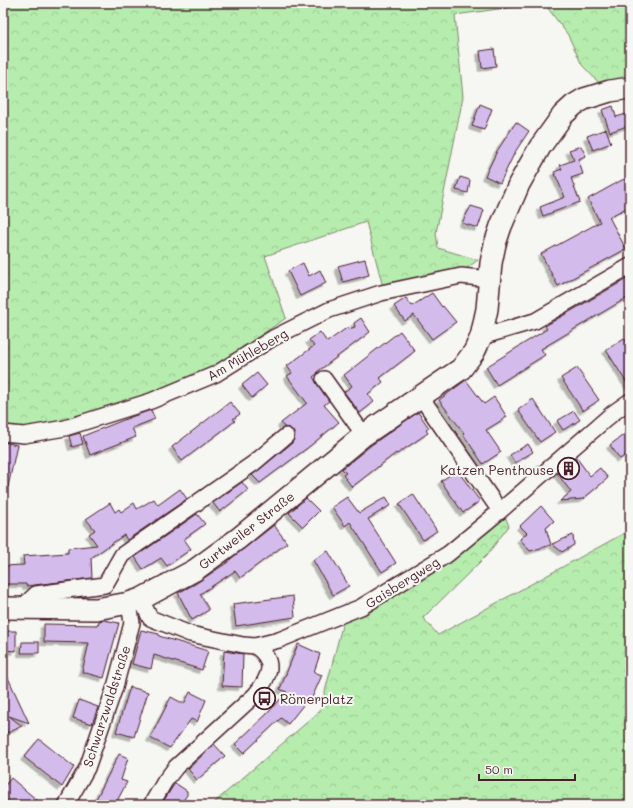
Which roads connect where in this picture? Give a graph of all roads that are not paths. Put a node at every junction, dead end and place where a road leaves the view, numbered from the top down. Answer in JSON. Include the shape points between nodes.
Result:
{"nodes":[{"id":1,"x":630,"y":88,"type":"edge"},
{"id":2,"x":630,"y":266,"type":"edge"},
{"id":3,"x":490,"y":279,"type":"junction"},
{"id":4,"x":481,"y":337,"type":"junction"},
{"id":5,"x":324,"y":379,"type":"dead end"},
{"id":6,"x":421,"y":396,"type":"junction"},
{"id":7,"x":630,"y":401,"type":"edge"},
{"id":8,"x":3,"y":433,"type":"edge"},
{"id":9,"x":364,"y":435,"type":"junction"},
{"id":10,"x":286,"y":436,"type":"dead end"},
{"id":11,"x":500,"y":510,"type":"junction"},
{"id":12,"x":135,"y":601,"type":"junction"},
{"id":13,"x":12,"y":608,"type":"edge"},
{"id":14,"x":254,"y":646,"type":"junction"},
{"id":15,"x":66,"y":805,"type":"edge"},
{"id":16,"x":151,"y":805,"type":"edge"}],
"edges":[{"from":1,"to":3,"type":"main road","name":"Gurtweiler Straße","via":[[584,99],[562,115],[519,184],[495,244]]},
{"from":2,"to":4,"type":"street","via":[[535,322]]},
{"from":3,"to":4,"type":"main road","name":"Gurtweiler Straße"},
{"from":3,"to":8,"type":"street","name":"Am Mühleberg","via":[[461,276],[374,296],[329,310],[273,338],[216,374],[151,401],[66,428],[24,435]]},
{"from":4,"to":6,"type":"main road","name":"Gurtweiler Straße","via":[[474,352],[461,369]]},
{"from":5,"to":9,"type":"street"},
{"from":6,"to":9,"type":"main road","name":"Gurtweiler Straße"},
{"from":6,"to":11,"type":"street"},
{"from":7,"to":11,"type":"street","name":"Gaisbergweg"},
{"from":9,"to":12,"type":"main road","name":"Gurtweiler Straße","via":[[239,538],[195,570]]},
{"from":10,"to":13,"type":"street","name":"Gurtweiler Straße","via":[[254,463],[122,555],[105,585],[36,594]]},
{"from":11,"to":14,"type":"street","name":"Gaisbergweg","via":[[448,554],[361,607],[279,640]]},
{"from":12,"to":13,"type":"main road","name":"Gurtweiler Straße","via":[[96,609]]},
{"from":12,"to":14,"type":"street","name":"Gaisbergweg","via":[[150,618],[190,634]]},
{"from":12,"to":15,"type":"street","name":"Schwarzwaldstraße","via":[[116,687],[87,768]]},
{"from":14,"to":16,"type":"street","via":[[263,651],[269,664],[269,674],[264,684],[176,768]]}]}
